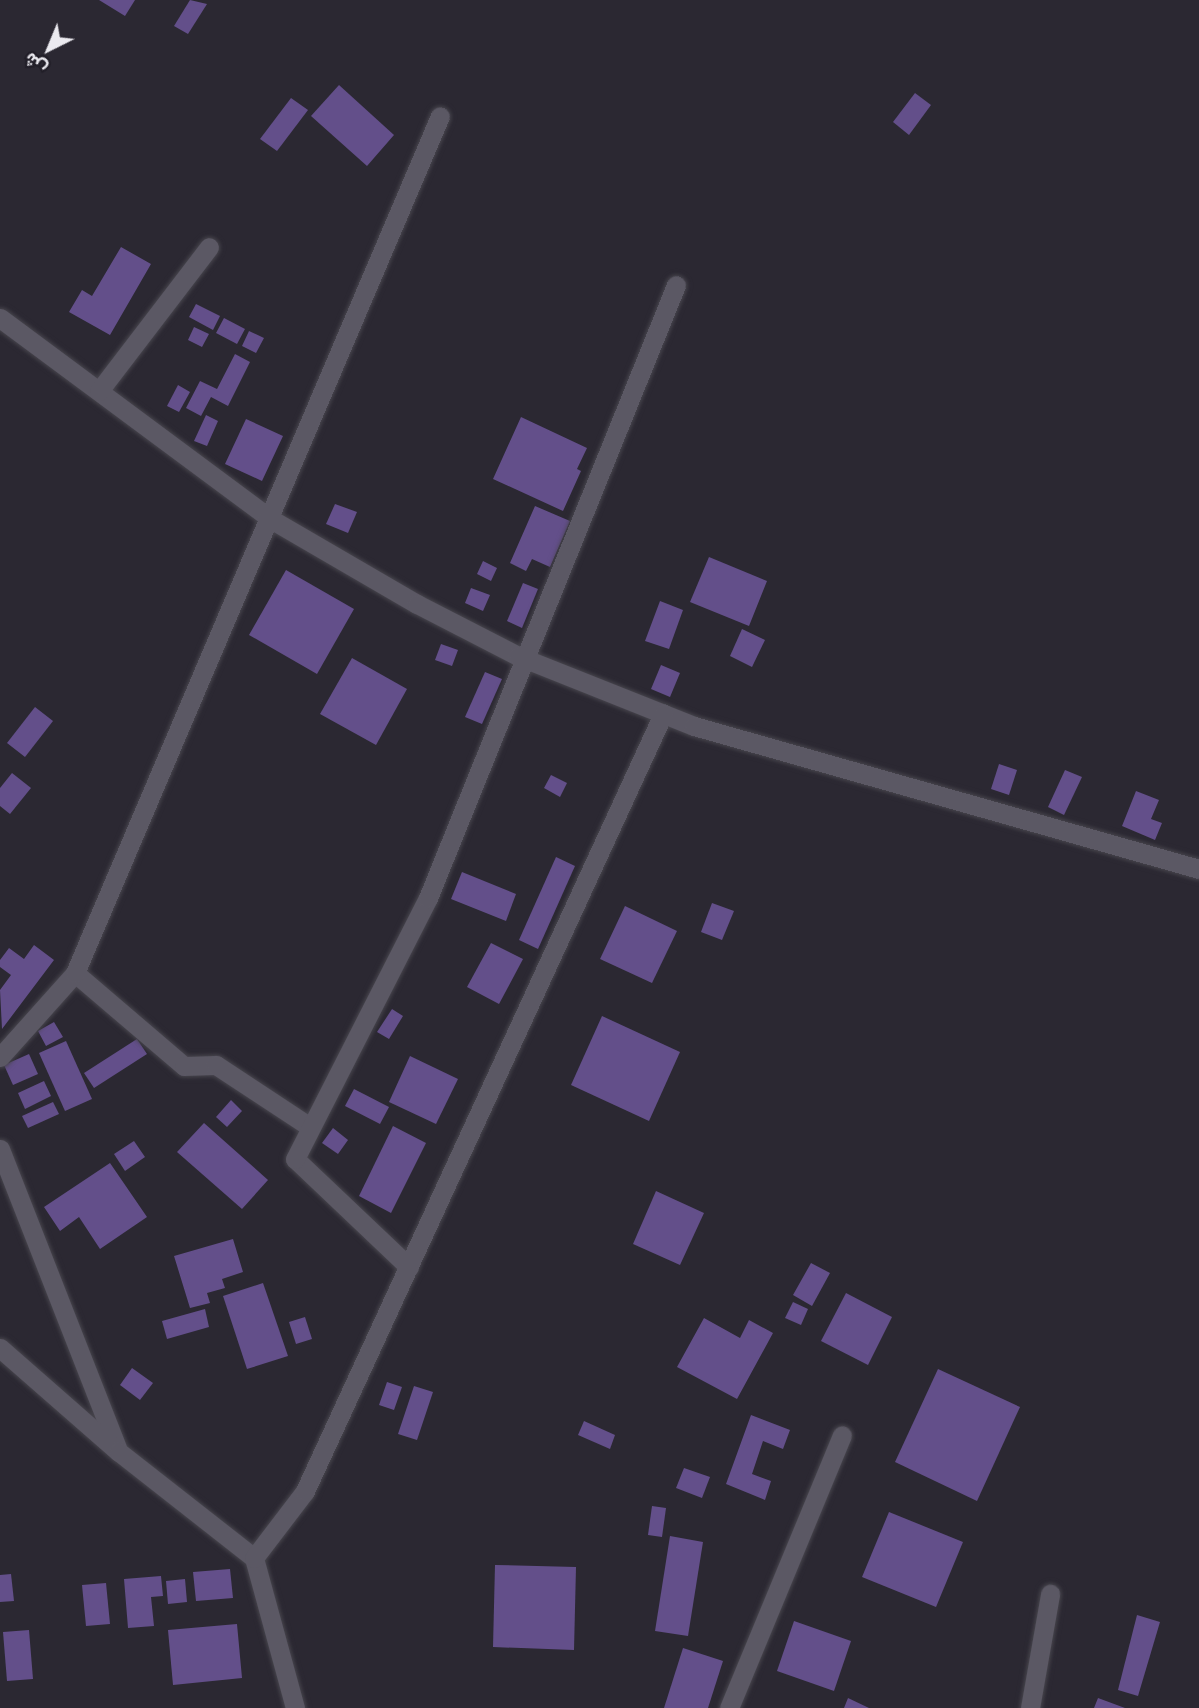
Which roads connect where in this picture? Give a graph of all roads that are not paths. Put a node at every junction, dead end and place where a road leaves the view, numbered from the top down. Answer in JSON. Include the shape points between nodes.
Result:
{"nodes":[{"id":1,"x":440,"y":116,"type":"dead end"},
{"id":2,"x":209,"y":247,"type":"dead end"},
{"id":3,"x":676,"y":285,"type":"dead end"},
{"id":4,"x":0,"y":318,"type":"edge"},
{"id":5,"x":99,"y":391,"type":"junction"},
{"id":6,"x":269,"y":518,"type":"junction"},
{"id":7,"x":526,"y":659,"type":"junction"},
{"id":8,"x":663,"y":714,"type":"junction"},
{"id":9,"x":1199,"y":869,"type":"edge"},
{"id":10,"x":75,"y":973,"type":"junction"},
{"id":11,"x":0,"y":1057,"type":"edge"},
{"id":12,"x":310,"y":1127,"type":"junction"},
{"id":13,"x":0,"y":1149,"type":"edge"},
{"id":14,"x":409,"y":1267,"type":"junction"},
{"id":15,"x":0,"y":1348,"type":"edge"},
{"id":16,"x":842,"y":1434,"type":"dead end"},
{"id":17,"x":119,"y":1452,"type":"junction"},
{"id":18,"x":254,"y":1558,"type":"junction"},
{"id":19,"x":1050,"y":1594,"type":"dead end"},
{"id":20,"x":295,"y":1708,"type":"edge"},
{"id":21,"x":729,"y":1708,"type":"edge"},
{"id":22,"x":1030,"y":1708,"type":"edge"}],
"edges":[{"from":1,"to":6,"type":"street"},
{"from":2,"to":5,"type":"street"},
{"from":3,"to":7,"type":"street"},
{"from":4,"to":5,"type":"street"},
{"from":5,"to":6,"type":"street"},
{"from":6,"to":7,"type":"street","via":[[417,604]]},
{"from":6,"to":10,"type":"street"},
{"from":7,"to":8,"type":"street"},
{"from":7,"to":12,"type":"street","via":[[428,898]]},
{"from":8,"to":9,"type":"street"},
{"from":8,"to":14,"type":"street"},
{"from":10,"to":11,"type":"street"},
{"from":10,"to":12,"type":"street","via":[[184,1066],[216,1065]]},
{"from":12,"to":14,"type":"street","via":[[295,1158]]},
{"from":13,"to":17,"type":"street"},
{"from":14,"to":18,"type":"street","via":[[305,1491]]},
{"from":15,"to":17,"type":"street"},
{"from":16,"to":21,"type":"street"},
{"from":17,"to":18,"type":"street"},
{"from":18,"to":20,"type":"street"},
{"from":19,"to":22,"type":"street"}]}
